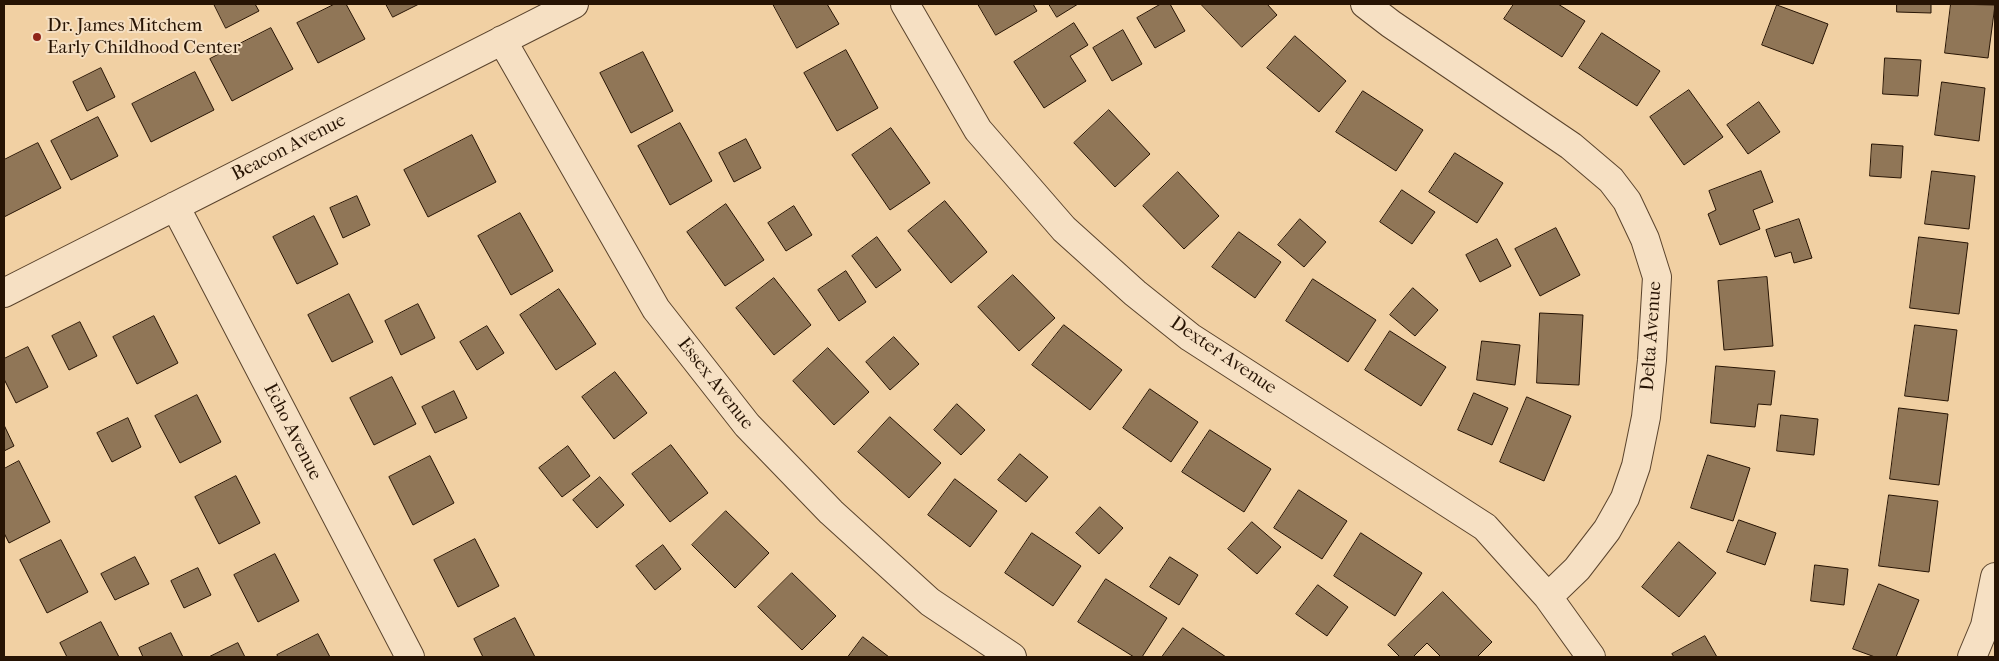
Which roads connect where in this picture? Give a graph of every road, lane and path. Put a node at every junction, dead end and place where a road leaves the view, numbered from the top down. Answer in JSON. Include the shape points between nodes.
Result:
{"nodes":[{"id":1,"x":574,"y":4,"type":"edge"},
{"id":2,"x":905,"y":4,"type":"edge"},
{"id":3,"x":1365,"y":4,"type":"edge"},
{"id":4,"x":502,"y":40,"type":"junction"},
{"id":5,"x":175,"y":206,"type":"junction"},
{"id":6,"x":4,"y":293,"type":"edge"},
{"id":7,"x":1995,"y":577,"type":"edge"},
{"id":8,"x":1548,"y":597,"type":"junction"},
{"id":9,"x":410,"y":657,"type":"edge"},
{"id":10,"x":1012,"y":657,"type":"edge"},
{"id":11,"x":1592,"y":657,"type":"edge"},
{"id":12,"x":1972,"y":657,"type":"edge"}],
"edges":[{"from":1,"to":4,"type":"street","name":"Beacon Avenue"},
{"from":2,"to":8,"type":"street","name":"Dexter Avenue","via":[[978,130],[1064,229],[1190,337],[1485,527]]},
{"from":3,"to":8,"type":"street","name":"Delta Avenue","via":[[1571,146],[1611,180],[1627,201],[1652,259],[1657,277],[1652,360],[1646,417],[1636,466],[1626,498],[1607,530],[1577,569]]},
{"from":4,"to":5,"type":"street","name":"Beacon Avenue"},
{"from":4,"to":10,"type":"street","name":"Essex Avenue","via":[[656,309],[747,425],[831,512],[930,602]]},
{"from":5,"to":6,"type":"street","name":"Beacon Avenue"},
{"from":5,"to":9,"type":"street","name":"Echo Avenue"},
{"from":7,"to":12,"type":"street","via":[[1986,626]]},
{"from":8,"to":11,"type":"street","name":"Dexter Avenue"}]}
